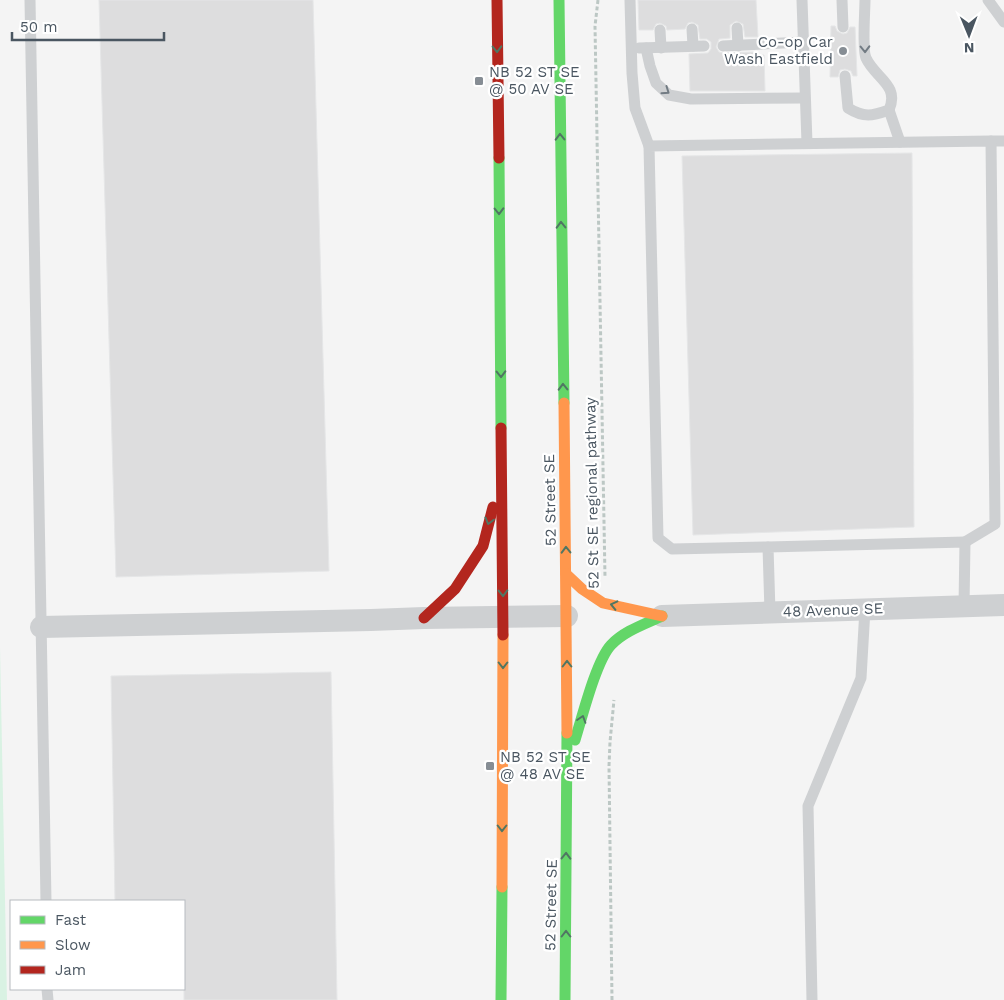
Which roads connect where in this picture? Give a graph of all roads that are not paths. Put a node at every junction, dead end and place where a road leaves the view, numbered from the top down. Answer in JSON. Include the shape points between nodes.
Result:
{"nodes":[{"id":1,"x":30,"y":0,"type":"edge"},
{"id":2,"x":497,"y":0,"type":"edge"},
{"id":3,"x":559,"y":0,"type":"edge"},
{"id":4,"x":569,"y":0,"type":"edge"},
{"id":5,"x":630,"y":0,"type":"edge"},
{"id":6,"x":802,"y":0,"type":"edge"},
{"id":7,"x":842,"y":0,"type":"edge"},
{"id":8,"x":866,"y":0,"type":"edge"},
{"id":9,"x":988,"y":0,"type":"edge"},
{"id":10,"x":1004,"y":22,"type":"edge"},
{"id":11,"x":843,"y":27,"type":"dead end"},
{"id":12,"x":737,"y":28,"type":"dead end"},
{"id":13,"x":559,"y":29,"type":"junction"},
{"id":14,"x":692,"y":29,"type":"dead end"},
{"id":15,"x":660,"y":30,"type":"dead end"},
{"id":16,"x":803,"y":42,"type":"junction"},
{"id":17,"x":723,"y":46,"type":"dead end"},
{"id":18,"x":738,"y":46,"type":"junction"},
{"id":19,"x":632,"y":48,"type":"junction"},
{"id":20,"x":646,"y":48,"type":"junction"},
{"id":21,"x":661,"y":48,"type":"junction"},
{"id":22,"x":845,"y":76,"type":"dead end"},
{"id":23,"x":804,"y":98,"type":"junction"},
{"id":24,"x":889,"y":110,"type":"junction"},
{"id":25,"x":991,"y":141,"type":"junction"},
{"id":26,"x":1004,"y":141,"type":"edge"},
{"id":27,"x":900,"y":142,"type":"junction"},
{"id":28,"x":807,"y":143,"type":"junction"},
{"id":29,"x":649,"y":146,"type":"junction"},
{"id":30,"x":502,"y":474,"type":"junction"},
{"id":31,"x":965,"y":542,"type":"junction"},
{"id":32,"x":768,"y":547,"type":"junction"},
{"id":33,"x":566,"y":574,"type":"junction"},
{"id":34,"x":1004,"y":605,"type":"edge"},
{"id":35,"x":964,"y":606,"type":"junction"},
{"id":36,"x":864,"y":609,"type":"junction"},
{"id":37,"x":770,"y":612,"type":"junction"},
{"id":38,"x":567,"y":616,"type":"junction"},
{"id":39,"x":662,"y":616,"type":"junction"},
{"id":40,"x":503,"y":617,"type":"junction"},
{"id":41,"x":424,"y":618,"type":"junction"},
{"id":42,"x":41,"y":627,"type":"junction"},
{"id":43,"x":567,"y":765,"type":"junction"},
{"id":44,"x":46,"y":900,"type":"edge"},
{"id":45,"x":501,"y":1000,"type":"edge"},
{"id":46,"x":565,"y":1000,"type":"edge"},
{"id":47,"x":812,"y":1000,"type":"edge"}],
"edges":[{"from":1,"to":42,"type":"lane"},
{"from":2,"to":30,"type":"main road","one_way":true},
{"from":3,"to":13,"type":"main road","name":"52 Street SE"},
{"from":4,"to":13,"type":"main road"},
{"from":5,"to":19,"type":"lane"},
{"from":6,"to":16,"type":"lane"},
{"from":7,"to":11,"type":"lane"},
{"from":8,"to":24,"type":"lane","one_way":true,"via":[[864,56],[890,88],[893,101]]},
{"from":9,"to":10,"type":"lane"},
{"from":12,"to":18,"type":"lane"},
{"from":33,"to":13,"type":"main road","name":"52 Street SE","one_way":true},
{"from":14,"to":21,"type":"lane","via":[[698,46]]},
{"from":15,"to":21,"type":"lane"},
{"from":16,"to":18,"type":"lane"},
{"from":16,"to":23,"type":"lane"},
{"from":17,"to":18,"type":"lane"},
{"from":19,"to":20,"type":"lane"},
{"from":19,"to":29,"type":"lane","via":[[635,108]]},
{"from":20,"to":21,"type":"lane"},
{"from":20,"to":23,"type":"lane","one_way":true,"via":[[656,83],[669,95],[691,99]]},
{"from":22,"to":24,"type":"lane","via":[[848,108],[858,114],[874,116]]},
{"from":23,"to":28,"type":"lane"},
{"from":24,"to":27,"type":"lane"},
{"from":25,"to":26,"type":"lane"},
{"from":25,"to":27,"type":"lane"},
{"from":25,"to":31,"type":"lane","via":[[995,524]]},
{"from":27,"to":28,"type":"lane"},
{"from":28,"to":29,"type":"lane"},
{"from":29,"to":32,"type":"lane","via":[[658,538],[672,549]]},
{"from":30,"to":40,"type":"main road","one_way":true},
{"from":30,"to":41,"type":"main road","one_way":true,"via":[[483,546],[455,589]]},
{"from":31,"to":32,"type":"lane"},
{"from":31,"to":35,"type":"lane"},
{"from":32,"to":37,"type":"lane"},
{"from":33,"to":38,"type":"main road","name":"52 Street SE"},
{"from":39,"to":33,"type":"main road","one_way":true,"via":[[603,603]]},
{"from":34,"to":35,"type":"street","name":"48 Avenue SE"},
{"from":35,"to":36,"type":"street","name":"48 Avenue SE"},
{"from":36,"to":37,"type":"street","name":"48 Avenue SE"},
{"from":36,"to":47,"type":"lane","via":[[861,678],[808,806]]},
{"from":37,"to":39,"type":"street","name":"48 Avenue SE"},
{"from":38,"to":40,"type":"street"},
{"from":43,"to":38,"type":"main road","name":"52 Street SE","one_way":true},
{"from":43,"to":39,"type":"main road","one_way":true,"via":[[609,646]]},
{"from":40,"to":41,"type":"street"},
{"from":40,"to":45,"type":"main road","one_way":true},
{"from":41,"to":42,"type":"street"},
{"from":42,"to":44,"type":"lane"},
{"from":46,"to":43,"type":"main road","name":"52 Street SE","one_way":true}]}
